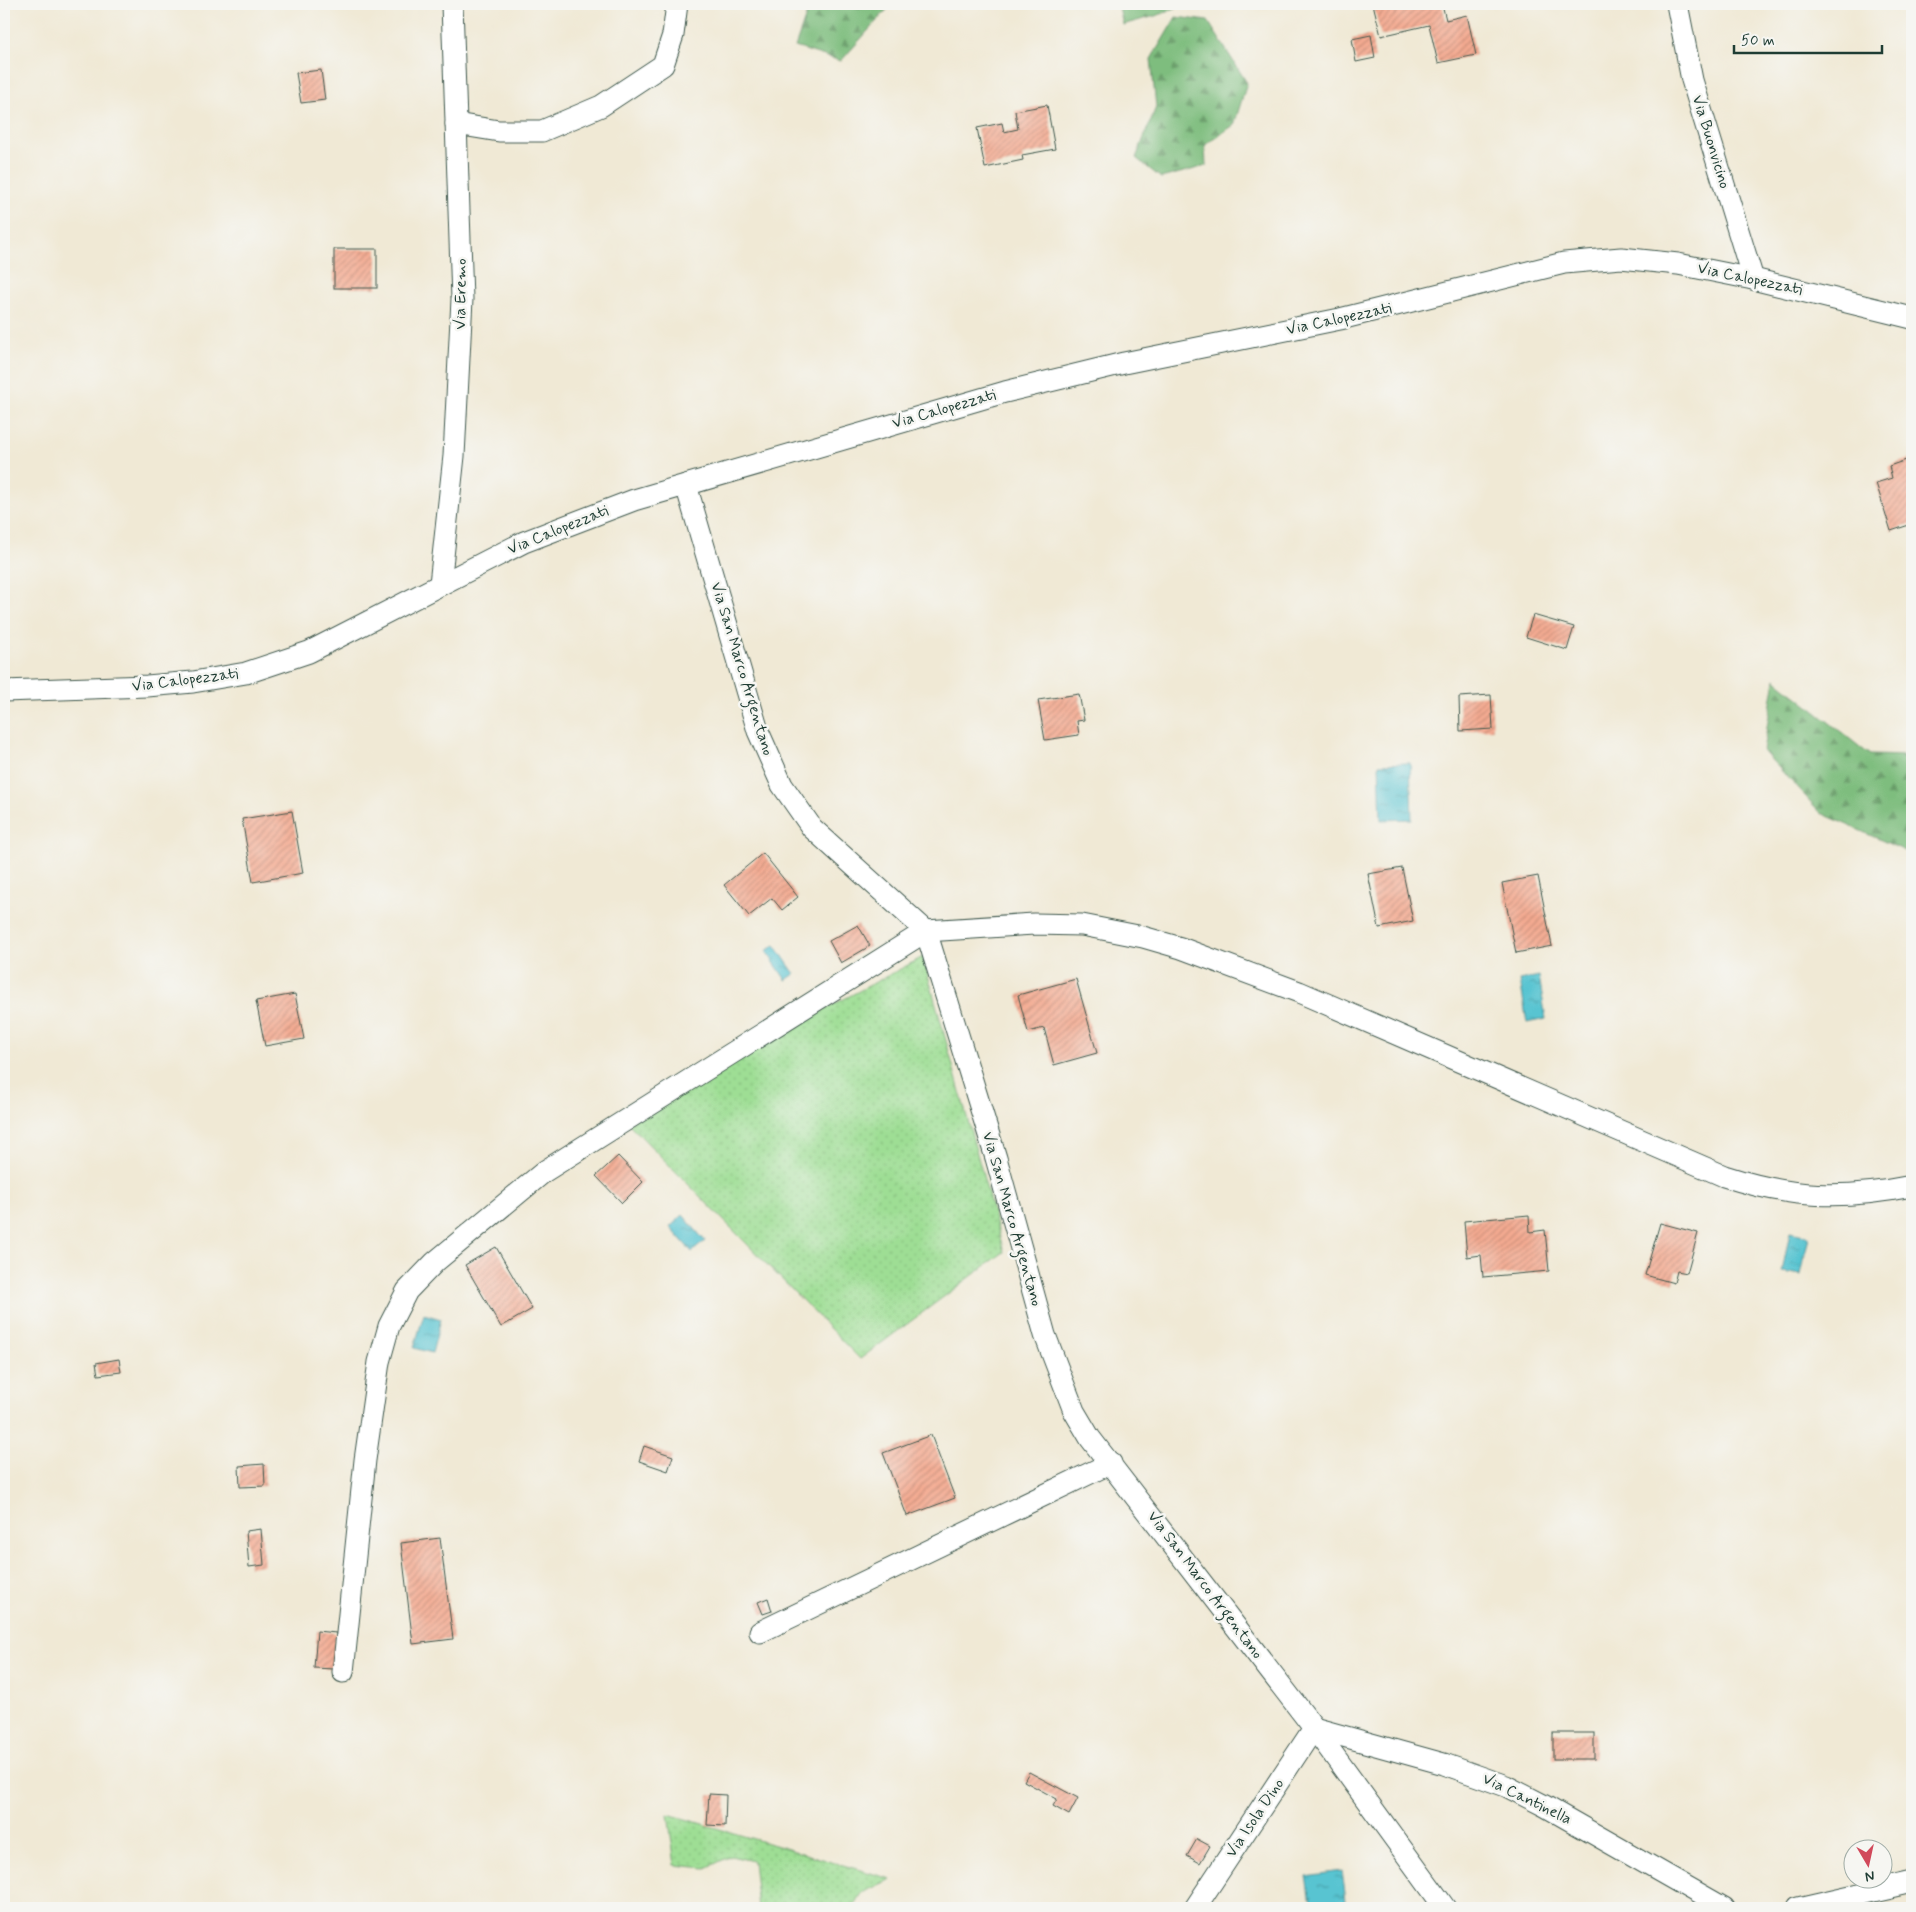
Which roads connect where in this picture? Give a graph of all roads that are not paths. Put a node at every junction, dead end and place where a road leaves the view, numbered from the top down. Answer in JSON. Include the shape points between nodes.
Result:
{"nodes":[{"id":1,"x":452,"y":4,"type":"edge"},
{"id":2,"x":677,"y":4,"type":"edge"},
{"id":3,"x":1677,"y":4,"type":"edge"},
{"id":4,"x":456,"y":124,"type":"junction"},
{"id":5,"x":1753,"y":279,"type":"junction"},
{"id":6,"x":1912,"y":318,"type":"edge"},
{"id":7,"x":686,"y":485,"type":"junction"},
{"id":8,"x":440,"y":584,"type":"junction"},
{"id":9,"x":4,"y":691,"type":"edge"},
{"id":10,"x":926,"y":931,"type":"junction"},
{"id":11,"x":1912,"y":1186,"type":"edge"},
{"id":12,"x":1111,"y":1463,"type":"junction"},
{"id":13,"x":760,"y":1632,"type":"dead end"},
{"id":14,"x":343,"y":1672,"type":"dead end"},
{"id":15,"x":1314,"y":1728,"type":"junction"},
{"id":16,"x":1912,"y":1882,"type":"edge"},
{"id":17,"x":1195,"y":1908,"type":"edge"},
{"id":18,"x":1445,"y":1908,"type":"edge"},
{"id":19,"x":1724,"y":1908,"type":"edge"},
{"id":20,"x":1798,"y":1908,"type":"edge"}],
"edges":[{"from":1,"to":4,"type":"street","name":"Via Eremo"},
{"from":2,"to":4,"type":"street","via":[[673,35],[662,65],[601,106],[542,131],[499,131]]},
{"from":3,"to":5,"type":"street","name":"Via Buonvicino","via":[[1692,80]]},
{"from":4,"to":8,"type":"street","name":"Via Eremo","via":[[461,241],[460,336],[454,456]]},
{"from":5,"to":6,"type":"street","name":"Via Calopezzati"},
{"from":5,"to":7,"type":"street","name":"Via Calopezzati","via":[[1644,260],[1607,258],[1564,263],[1349,317],[1005,392]]},
{"from":7,"to":8,"type":"street","name":"Via Calopezzati","via":[[560,527]]},
{"from":7,"to":10,"type":"street","name":"Via San Marco Argentano","via":[[758,731],[782,785],[812,828]]},
{"from":8,"to":9,"type":"street","name":"Via Calopezzati","via":[[309,652],[246,673],[146,686]]},
{"from":10,"to":11,"type":"street","via":[[1064,924],[1143,937],[1207,956],[1266,979],[1724,1176],[1805,1195],[1871,1194]]},
{"from":10,"to":12,"type":"street","name":"Via San Marco Argentano","via":[[996,1158],[1044,1335],[1074,1411],[1090,1438]]},
{"from":10,"to":14,"type":"street","via":[[558,1162],[442,1256],[407,1291],[390,1322],[379,1362],[365,1460]]},
{"from":12,"to":13,"type":"street"},
{"from":12,"to":15,"type":"street","name":"Via San Marco Argentano"},
{"from":15,"to":17,"type":"street","name":"Via Isola Dino"},
{"from":15,"to":18,"type":"street","name":"Via San Marco Argentano"},
{"from":15,"to":19,"type":"street","name":"Via Cantinella","via":[[1444,1764],[1506,1786]]},
{"from":16,"to":20,"type":"street"}]}
